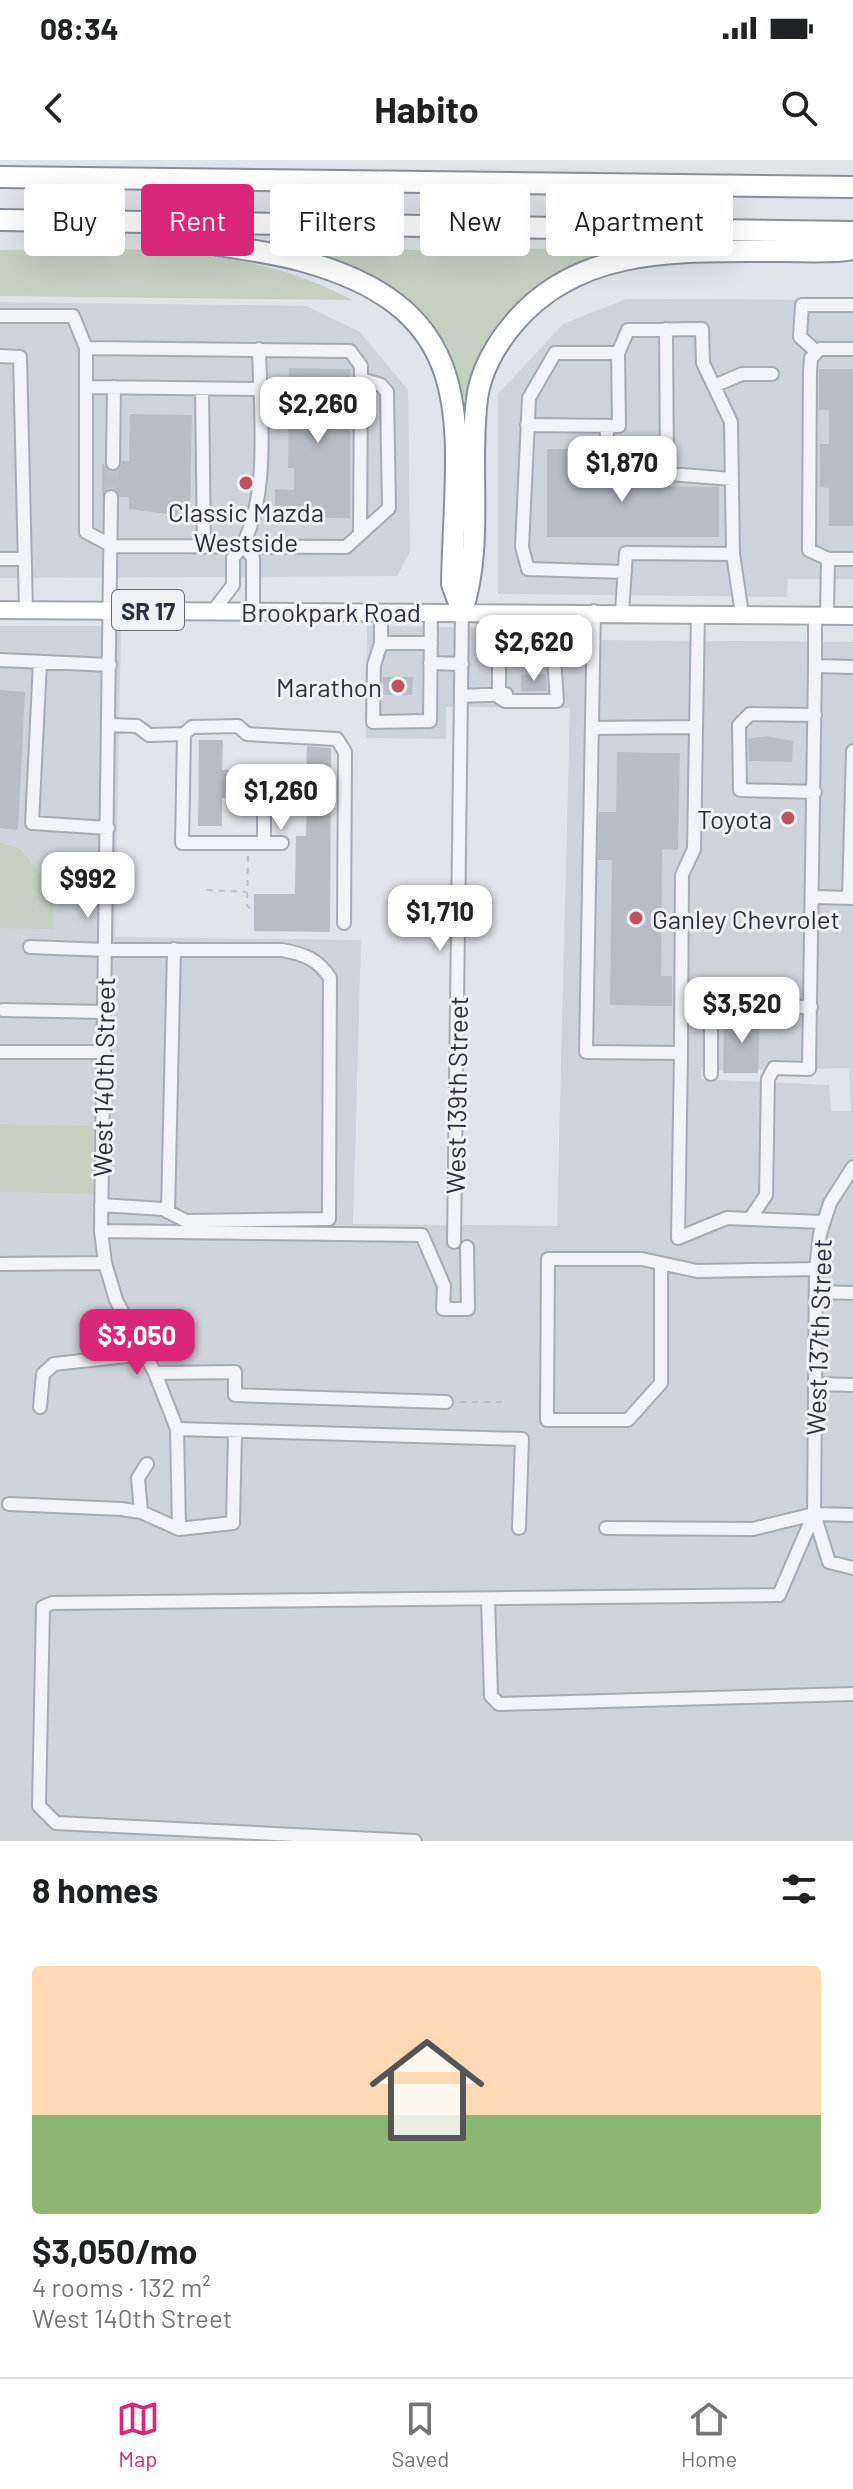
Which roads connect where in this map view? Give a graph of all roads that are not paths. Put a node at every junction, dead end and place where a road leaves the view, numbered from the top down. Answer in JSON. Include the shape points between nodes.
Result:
{"nodes":[{"id":1,"x":0,"y":177,"type":"edge"},
{"id":2,"x":853,"y":187,"type":"edge"},
{"id":3,"x":0,"y":220,"type":"edge"},
{"id":4,"x":141,"y":222,"type":"edge"},
{"id":5,"x":254,"y":223,"type":"edge"},
{"id":6,"x":853,"y":232,"type":"edge"},
{"id":7,"x":853,"y":249,"type":"edge"},
{"id":8,"x":254,"y":251,"type":"edge"},
{"id":9,"x":853,"y":305,"type":"edge"},
{"id":10,"x":0,"y":316,"type":"edge"},
{"id":11,"x":666,"y":329,"type":"junction"},
{"id":12,"x":86,"y":348,"type":"junction"},
{"id":13,"x":259,"y":349,"type":"junction"},
{"id":14,"x":853,"y":349,"type":"edge"},
{"id":15,"x":817,"y":352,"type":"junction"},
{"id":16,"x":618,"y":353,"type":"junction"},
{"id":17,"x":0,"y":356,"type":"edge"},
{"id":18,"x":772,"y":374,"type":"dead end"},
{"id":19,"x":361,"y":379,"type":"junction"},
{"id":20,"x":714,"y":386,"type":"junction"},
{"id":21,"x":86,"y":387,"type":"junction"},
{"id":22,"x":114,"y":387,"type":"junction"},
{"id":23,"x":202,"y":389,"type":"junction"},
{"id":24,"x":260,"y":389,"type":"junction"},
{"id":25,"x":527,"y":425,"type":"junction"},
{"id":26,"x":607,"y":426,"type":"junction"},
{"id":27,"x":113,"y":463,"type":"tunnel mouth"},
{"id":28,"x":667,"y":474,"type":"junction"},
{"id":29,"x":732,"y":479,"type":"junction"},
{"id":30,"x":111,"y":497,"type":"tunnel mouth"},
{"id":31,"x":360,"y":534,"type":"junction"},
{"id":32,"x":112,"y":546,"type":"junction"},
{"id":33,"x":244,"y":546,"type":"junction"},
{"id":34,"x":204,"y":547,"type":"junction"},
{"id":35,"x":733,"y":554,"type":"junction"},
{"id":36,"x":0,"y":559,"type":"edge"},
{"id":37,"x":25,"y":559,"type":"junction"},
{"id":38,"x":828,"y":559,"type":"junction"},
{"id":39,"x":853,"y":559,"type":"edge"},
{"id":40,"x":625,"y":572,"type":"junction"},
{"id":41,"x":26,"y":609,"type":"junction"},
{"id":42,"x":0,"y":610,"type":"edge"},
{"id":43,"x":110,"y":610,"type":"junction"},
{"id":44,"x":214,"y":610,"type":"junction"},
{"id":45,"x":253,"y":611,"type":"junction"},
{"id":46,"x":381,"y":611,"type":"junction"},
{"id":47,"x":431,"y":611,"type":"junction"},
{"id":48,"x":462,"y":611,"type":"junction"},
{"id":49,"x":594,"y":611,"type":"junction"},
{"id":50,"x":622,"y":612,"type":"junction"},
{"id":51,"x":551,"y":613,"type":"junction"},
{"id":52,"x":698,"y":613,"type":"junction"},
{"id":53,"x":742,"y":614,"type":"junction"},
{"id":54,"x":821,"y":615,"type":"junction"},
{"id":55,"x":853,"y":616,"type":"edge"},
{"id":56,"x":381,"y":643,"type":"junction"},
{"id":57,"x":431,"y":643,"type":"junction"},
{"id":58,"x":551,"y":651,"type":"junction"},
{"id":59,"x":0,"y":660,"type":"edge"},
{"id":60,"x":40,"y":662,"type":"junction"},
{"id":61,"x":430,"y":663,"type":"junction"},
{"id":62,"x":462,"y":664,"type":"junction"},
{"id":63,"x":110,"y":665,"type":"junction"},
{"id":64,"x":815,"y":666,"type":"junction"},
{"id":65,"x":853,"y":667,"type":"edge"},
{"id":66,"x":462,"y":696,"type":"junction"},
{"id":67,"x":499,"y":697,"type":"junction"},
{"id":68,"x":815,"y":715,"type":"junction"},
{"id":69,"x":109,"y":725,"type":"junction"},
{"id":70,"x":696,"y":727,"type":"junction"},
{"id":71,"x":592,"y":728,"type":"junction"},
{"id":72,"x":184,"y":734,"type":"junction"},
{"id":73,"x":853,"y":751,"type":"edge"},
{"id":74,"x":815,"y":792,"type":"junction"},
{"id":75,"x":264,"y":799,"type":"dead end"},
{"id":76,"x":108,"y":828,"type":"junction"},
{"id":77,"x":264,"y":843,"type":"junction"},
{"id":78,"x":282,"y":843,"type":"dead end"},
{"id":79,"x":814,"y":897,"type":"junction"},
{"id":80,"x":851,"y":898,"type":"edge"},
{"id":81,"x":344,"y":923,"type":"dead end"},
{"id":82,"x":30,"y":947,"type":"dead end"},
{"id":83,"x":174,"y":949,"type":"junction"},
{"id":84,"x":106,"y":950,"type":"junction"},
{"id":85,"x":811,"y":1007,"type":"junction"},
{"id":86,"x":3,"y":1010,"type":"dead end"},
{"id":87,"x":105,"y":1012,"type":"junction"},
{"id":88,"x":0,"y":1052,"type":"edge"},
{"id":89,"x":104,"y":1052,"type":"junction"},
{"id":90,"x":681,"y":1053,"type":"junction"},
{"id":91,"x":711,"y":1074,"type":"dead end"},
{"id":92,"x":853,"y":1167,"type":"edge"},
{"id":93,"x":101,"y":1205,"type":"junction"},
{"id":94,"x":168,"y":1212,"type":"junction"},
{"id":95,"x":750,"y":1219,"type":"junction"},
{"id":96,"x":823,"y":1222,"type":"junction"},
{"id":97,"x":101,"y":1231,"type":"junction"},
{"id":98,"x":454,"y":1242,"type":"dead end"},
{"id":99,"x":467,"y":1247,"type":"dead end"},
{"id":100,"x":105,"y":1263,"type":"junction"},
{"id":101,"x":661,"y":1263,"type":"junction"},
{"id":102,"x":0,"y":1264,"type":"edge"},
{"id":103,"x":816,"y":1269,"type":"junction"},
{"id":104,"x":816,"y":1292,"type":"junction"},
{"id":105,"x":853,"y":1293,"type":"edge"},
{"id":106,"x":145,"y":1354,"type":"junction"},
{"id":107,"x":155,"y":1373,"type":"junction"},
{"id":108,"x":816,"y":1384,"type":"junction"},
{"id":109,"x":853,"y":1385,"type":"edge"},
{"id":110,"x":446,"y":1402,"type":"road end"},
{"id":111,"x":40,"y":1407,"type":"dead end"},
{"id":112,"x":177,"y":1429,"type":"junction"},
{"id":113,"x":235,"y":1432,"type":"junction"},
{"id":114,"x":147,"y":1464,"type":"dead end"},
{"id":115,"x":9,"y":1504,"type":"dead end"},
{"id":116,"x":141,"y":1512,"type":"junction"},
{"id":117,"x":814,"y":1514,"type":"junction"},
{"id":118,"x":853,"y":1515,"type":"edge"},
{"id":119,"x":519,"y":1528,"type":"dead end"},
{"id":120,"x":606,"y":1528,"type":"dead end"},
{"id":121,"x":179,"y":1529,"type":"junction"},
{"id":122,"x":853,"y":1568,"type":"edge"},
{"id":123,"x":488,"y":1599,"type":"junction"},
{"id":124,"x":853,"y":1694,"type":"edge"},
{"id":125,"x":415,"y":1841,"type":"edge"}],
"edges":[{"from":1,"to":2,"type":"highway"},
{"from":3,"to":4,"type":"highway"},
{"from":5,"to":6,"type":"highway"},
{"from":7,"to":48,"type":"highway","via":[[605,263],[563,281],[522,313],[496,347],[478,394],[471,584]]},
{"from":8,"to":48,"type":"highway","via":[[355,279],[390,297],[429,336],[446,368],[453,399],[452,584]]},
{"from":9,"to":15,"type":"street","via":[[802,305],[800,337]]},
{"from":10,"to":12,"type":"street","via":[[73,316]]},
{"from":11,"to":16,"type":"street","via":[[628,330]]},
{"from":11,"to":20,"type":"street","via":[[702,329],[703,363]]},
{"from":11,"to":28,"type":"street"},
{"from":12,"to":13,"type":"street"},
{"from":12,"to":21,"type":"street"},
{"from":13,"to":19,"type":"street","via":[[350,351],[361,366]]},
{"from":13,"to":24,"type":"street"},
{"from":14,"to":15,"type":"street"},
{"from":15,"to":38,"type":"street","via":[[810,371],[809,550]]},
{"from":16,"to":25,"type":"street","via":[[555,353],[529,398]]},
{"from":16,"to":26,"type":"street","via":[[619,426]]},
{"from":17,"to":37,"type":"street","via":[[20,357]]},
{"from":18,"to":20,"type":"street","via":[[742,374]]},
{"from":19,"to":31,"type":"street"},
{"from":19,"to":31,"type":"street","via":[[372,380],[387,392],[389,508]]},
{"from":20,"to":29,"type":"street","via":[[731,422]]},
{"from":21,"to":22,"type":"street"},
{"from":21,"to":32,"type":"street","via":[[86,532]]},
{"from":22,"to":23,"type":"street"},
{"from":22,"to":27,"type":"street"},
{"from":23,"to":24,"type":"street"},
{"from":23,"to":34,"type":"street"},
{"from":24,"to":33,"type":"street","via":[[259,496]]},
{"from":25,"to":26,"type":"street"},
{"from":25,"to":40,"type":"street","via":[[522,547],[528,569]]},
{"from":26,"to":28,"type":"street","via":[[607,469]]},
{"from":28,"to":29,"type":"street"},
{"from":29,"to":35,"type":"street"},
{"from":30,"to":32,"type":"street","name":"West 140th Street"},
{"from":31,"to":33,"type":"street","via":[[346,547]]},
{"from":32,"to":34,"type":"street"},
{"from":32,"to":43,"type":"street","name":"West 140th Street"},
{"from":33,"to":34,"type":"street"},
{"from":33,"to":44,"type":"street","via":[[233,558],[229,593]]},
{"from":33,"to":45,"type":"street","via":[[253,558]]},
{"from":35,"to":40,"type":"street","via":[[626,553]]},
{"from":35,"to":53,"type":"street"},
{"from":36,"to":37,"type":"street"},
{"from":37,"to":41,"type":"street"},
{"from":38,"to":39,"type":"street"},
{"from":38,"to":54,"type":"street"},
{"from":40,"to":50,"type":"street"},
{"from":41,"to":42,"type":"main road","name":"Brookpark Road","number":"SR 17"},
{"from":41,"to":43,"type":"main road","name":"Brookpark Road","number":"SR 17"},
{"from":43,"to":44,"type":"main road","name":"Brookpark Road","number":"SR 17"},
{"from":43,"to":63,"type":"street","name":"West 140th Street"},
{"from":44,"to":45,"type":"main road","name":"Brookpark Road","number":"SR 17"},
{"from":45,"to":46,"type":"main road","name":"Brookpark Road","number":"SR 17"},
{"from":46,"to":47,"type":"main road","name":"Brookpark Road","number":"SR 17"},
{"from":46,"to":56,"type":"street"},
{"from":47,"to":48,"type":"main road","name":"Brookpark Road","number":"SR 17"},
{"from":47,"to":57,"type":"street"},
{"from":48,"to":51,"type":"main road","name":"Brookpark Road","number":"SR 17"},
{"from":48,"to":62,"type":"street","name":"West 139th Street"},
{"from":49,"to":50,"type":"main road","name":"Brookpark Road","number":"SR 17"},
{"from":49,"to":51,"type":"main road","name":"Brookpark Road","number":"SR 17"},
{"from":49,"to":71,"type":"street"},
{"from":50,"to":52,"type":"main road","name":"Brookpark Road","number":"SR 17"},
{"from":51,"to":58,"type":"street"},
{"from":52,"to":53,"type":"main road","name":"Brookpark Road","number":"SR 17"},
{"from":52,"to":70,"type":"street"},
{"from":53,"to":54,"type":"main road","name":"Brookpark Road","number":"SR 17"},
{"from":54,"to":55,"type":"main road","name":"Brookpark Road","number":"SR 17"},
{"from":54,"to":64,"type":"street"},
{"from":56,"to":57,"type":"street"},
{"from":56,"to":61,"type":"street","via":[[374,665],[373,722],[430,721]]},
{"from":57,"to":61,"type":"street"},
{"from":58,"to":67,"type":"street","via":[[499,651]]},
{"from":58,"to":67,"type":"street","via":[[556,658],[557,701]]},
{"from":59,"to":60,"type":"street"},
{"from":60,"to":63,"type":"street"},
{"from":60,"to":76,"type":"street","via":[[32,823]]},
{"from":61,"to":62,"type":"street"},
{"from":62,"to":66,"type":"street","name":"West 139th Street"},
{"from":63,"to":69,"type":"street","name":"West 140th Street"},
{"from":64,"to":65,"type":"street"},
{"from":64,"to":68,"type":"street"},
{"from":66,"to":67,"type":"street"},
{"from":66,"to":98,"type":"street","name":"West 139th Street"},
{"from":68,"to":74,"type":"street"},
{"from":68,"to":74,"type":"street","via":[[750,714],[739,725],[740,790]]},
{"from":69,"to":72,"type":"street","via":[[137,726],[149,735]]},
{"from":69,"to":76,"type":"street","name":"West 140th Street"},
{"from":70,"to":71,"type":"street"},
{"from":70,"to":90,"type":"street","via":[[694,849],[682,875]]},
{"from":71,"to":90,"type":"street","via":[[586,1052]]},
{"from":72,"to":77,"type":"street","via":[[182,843]]},
{"from":72,"to":81,"type":"street","via":[[192,727],[238,726],[247,734],[337,739],[345,752]]},
{"from":73,"to":80,"type":"street"},
{"from":74,"to":79,"type":"street"},
{"from":75,"to":77,"type":"street"},
{"from":76,"to":84,"type":"street","name":"West 140th Street"},
{"from":77,"to":78,"type":"street"},
{"from":79,"to":80,"type":"street"},
{"from":79,"to":85,"type":"street"},
{"from":82,"to":84,"type":"street"},
{"from":83,"to":84,"type":"street"},
{"from":83,"to":94,"type":"street"},
{"from":83,"to":94,"type":"street","via":[[305,954],[330,978],[329,1219],[186,1221]]},
{"from":84,"to":87,"type":"street","name":"West 140th Street"},
{"from":85,"to":91,"type":"street","via":[[711,1006]]},
{"from":85,"to":95,"type":"street","via":[[809,1069],[774,1068],[768,1079],[766,1195]]},
{"from":86,"to":87,"type":"street"},
{"from":87,"to":89,"type":"street","name":"West 140th Street"},
{"from":88,"to":89,"type":"street"},
{"from":89,"to":93,"type":"street","name":"West 140th Street"},
{"from":90,"to":95,"type":"street","via":[[678,1238],[727,1218]]},
{"from":92,"to":96,"type":"street","name":"West 137th Street"},
{"from":93,"to":94,"type":"street"},
{"from":93,"to":97,"type":"street","name":"West 140th Street"},
{"from":95,"to":96,"type":"street"},
{"from":96,"to":103,"type":"street","name":"West 137th Street"},
{"from":97,"to":99,"type":"street","via":[[422,1235],[444,1286],[443,1309],[468,1309]]},
{"from":97,"to":100,"type":"street","name":"West 140th Street"},
{"from":100,"to":102,"type":"street"},
{"from":100,"to":106,"type":"street","name":"West 140th Street","via":[[116,1300]]},
{"from":101,"to":101,"type":"street","via":[[548,1259],[547,1420],[628,1420],[661,1383]]},
{"from":101,"to":103,"type":"street","via":[[697,1271]]},
{"from":103,"to":104,"type":"street","name":"West 137th Street"},
{"from":104,"to":105,"type":"street"},
{"from":104,"to":108,"type":"street","name":"West 137th Street"},
{"from":106,"to":107,"type":"street","name":"West 140th Street"},
{"from":106,"to":111,"type":"street","via":[[54,1364],[43,1374]]},
{"from":107,"to":110,"type":"street","via":[[235,1372],[235,1395]]},
{"from":107,"to":112,"type":"street","name":"West 140th Street"},
{"from":108,"to":109,"type":"street"},
{"from":108,"to":117,"type":"street","name":"West 137th Street"},
{"from":112,"to":113,"type":"street"},
{"from":112,"to":121,"type":"street","name":"West 140th Street"},
{"from":113,"to":119,"type":"street","via":[[522,1439]]},
{"from":113,"to":121,"type":"street","via":[[233,1523]]},
{"from":114,"to":116,"type":"street","via":[[138,1478]]},
{"from":115,"to":116,"type":"street"},
{"from":116,"to":121,"type":"street"},
{"from":117,"to":118,"type":"street"},
{"from":117,"to":120,"type":"street","via":[[753,1529]]},
{"from":117,"to":122,"type":"street","via":[[829,1562]]},
{"from":117,"to":123,"type":"street","via":[[779,1595]]},
{"from":123,"to":124,"type":"street","via":[[491,1696],[499,1704]]},
{"from":123,"to":125,"type":"street","via":[[43,1607],[39,1806],[56,1823]]}]}
